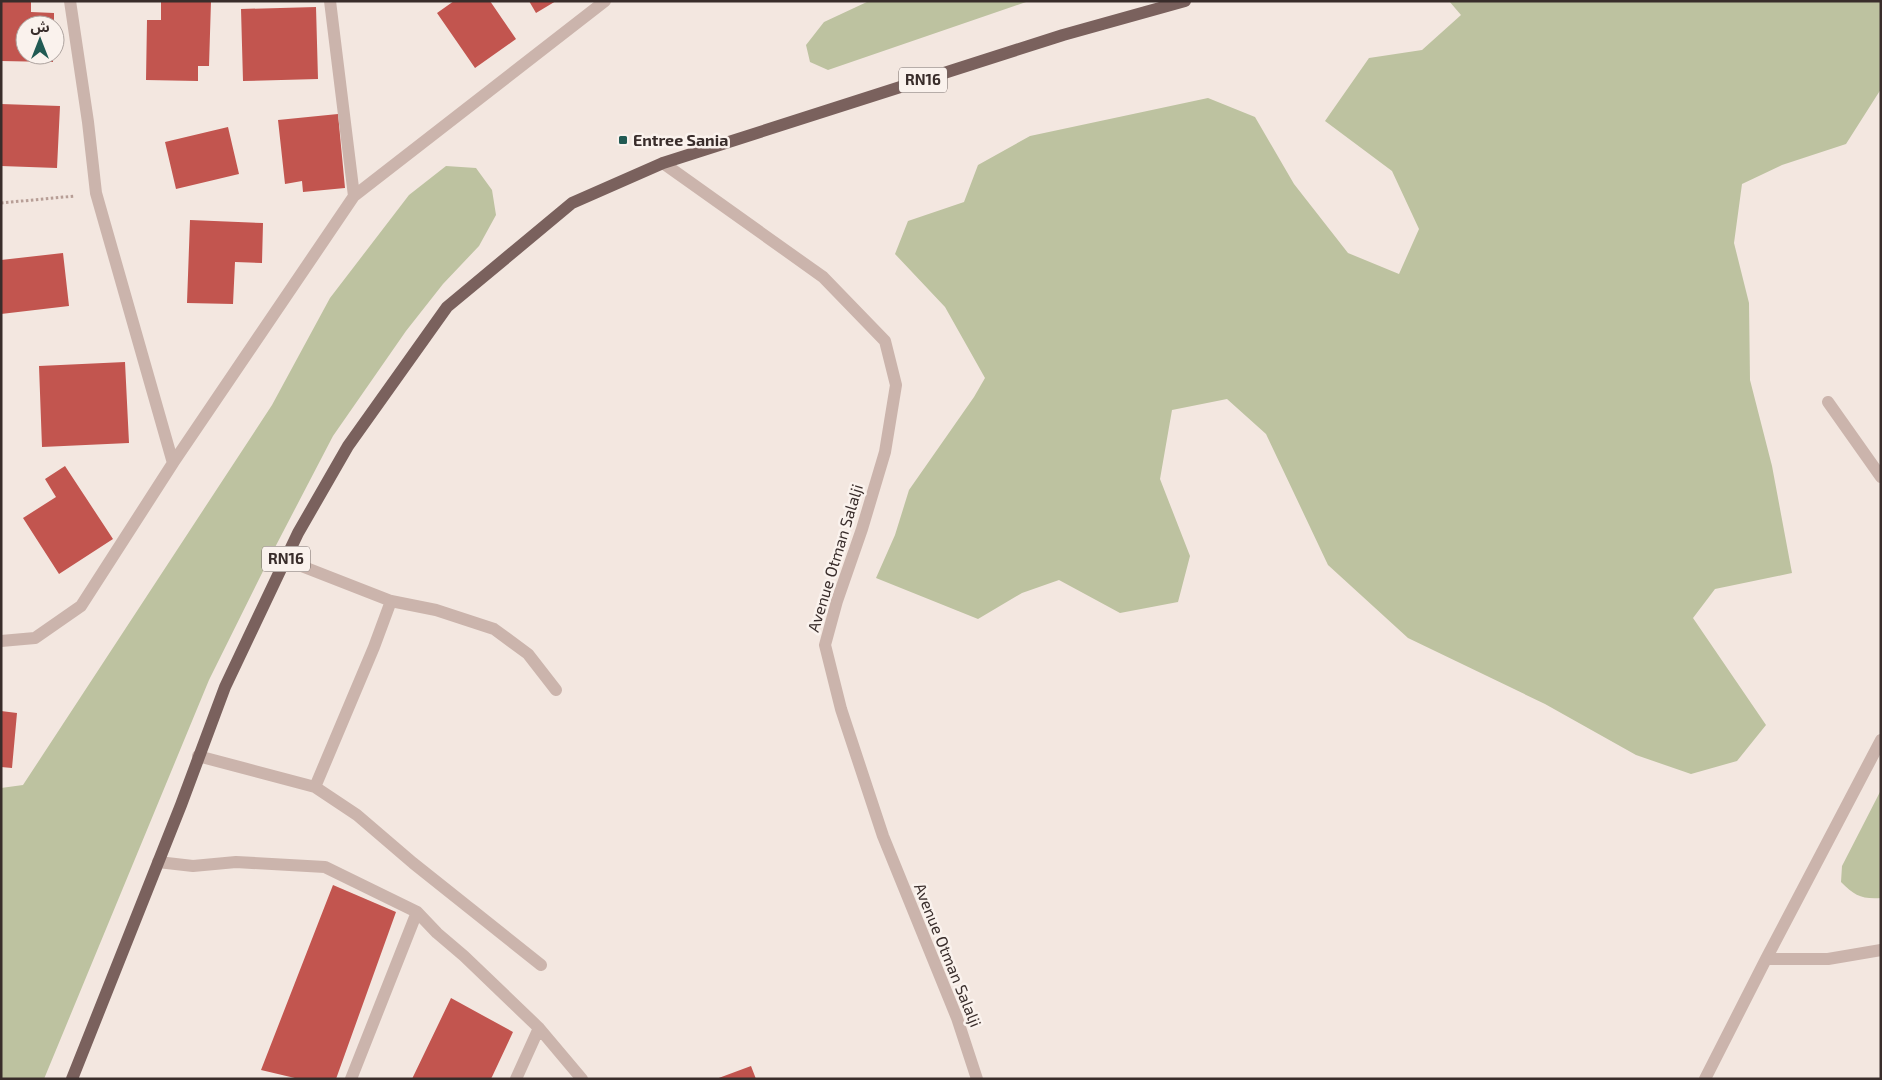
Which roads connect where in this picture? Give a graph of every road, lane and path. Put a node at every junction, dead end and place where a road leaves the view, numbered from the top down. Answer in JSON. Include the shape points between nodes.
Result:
{"nodes":[{"id":1,"x":70,"y":1,"type":"edge"},
{"id":2,"x":330,"y":1,"type":"edge"},
{"id":3,"x":605,"y":1,"type":"edge"},
{"id":4,"x":1185,"y":1,"type":"edge"},
{"id":5,"x":663,"y":163,"type":"junction"},
{"id":6,"x":96,"y":193,"type":"junction"},
{"id":7,"x":354,"y":196,"type":"junction"},
{"id":8,"x":1,"y":203,"type":"edge"},
{"id":9,"x":1828,"y":402,"type":"dead end"},
{"id":10,"x":173,"y":463,"type":"junction"},
{"id":11,"x":1881,"y":477,"type":"edge"},
{"id":12,"x":286,"y":560,"type":"junction"},
{"id":13,"x":391,"y":601,"type":"junction"},
{"id":14,"x":1,"y":641,"type":"edge"},
{"id":15,"x":556,"y":690,"type":"dead end"},
{"id":16,"x":1881,"y":740,"type":"edge"},
{"id":17,"x":198,"y":756,"type":"junction"},
{"id":18,"x":316,"y":787,"type":"junction"},
{"id":19,"x":158,"y":862,"type":"junction"},
{"id":20,"x":417,"y":912,"type":"junction"},
{"id":21,"x":1881,"y":950,"type":"edge"},
{"id":22,"x":1766,"y":959,"type":"junction"},
{"id":23,"x":541,"y":965,"type":"dead end"},
{"id":24,"x":539,"y":1028,"type":"junction"},
{"id":25,"x":72,"y":1079,"type":"edge"},
{"id":26,"x":351,"y":1079,"type":"edge"},
{"id":27,"x":516,"y":1079,"type":"edge"},
{"id":28,"x":582,"y":1079,"type":"edge"},
{"id":29,"x":977,"y":1079,"type":"edge"},
{"id":30,"x":1705,"y":1079,"type":"edge"}],
"edges":[{"from":1,"to":6,"type":"street"},
{"from":2,"to":7,"type":"street"},
{"from":3,"to":7,"type":"street"},
{"from":4,"to":5,"type":"main road","number":"RN16","via":[[1063,35]]},
{"from":5,"to":12,"type":"main road","number":"RN16","via":[[572,203],[447,308],[348,446]]},
{"from":5,"to":29,"type":"street","name":"Avenue Otman Salalji","via":[[823,276],[885,341],[896,386],[885,452],[825,645],[841,709],[883,836],[957,1018]]},
{"from":6,"to":8,"type":"path"},
{"from":6,"to":10,"type":"street"},
{"from":7,"to":10,"type":"street"},
{"from":9,"to":11,"type":"street"},
{"from":10,"to":14,"type":"street","via":[[81,606],[35,638]]},
{"from":12,"to":13,"type":"street"},
{"from":12,"to":17,"type":"main road","number":"RN16","via":[[225,687]]},
{"from":13,"to":15,"type":"street","via":[[436,610],[494,629],[528,654]]},
{"from":13,"to":18,"type":"street"},
{"from":16,"to":22,"type":"street"},
{"from":17,"to":18,"type":"street"},
{"from":17,"to":19,"type":"main road","number":"RN16"},
{"from":18,"to":23,"type":"street","via":[[357,815]]},
{"from":19,"to":20,"type":"street","via":[[193,866],[236,862],[325,867]]},
{"from":19,"to":25,"type":"main road","number":"RN16"},
{"from":20,"to":24,"type":"street"},
{"from":20,"to":26,"type":"street"},
{"from":21,"to":22,"type":"street","via":[[1828,959]]},
{"from":22,"to":30,"type":"street"},
{"from":24,"to":27,"type":"street"},
{"from":24,"to":28,"type":"street"}]}
